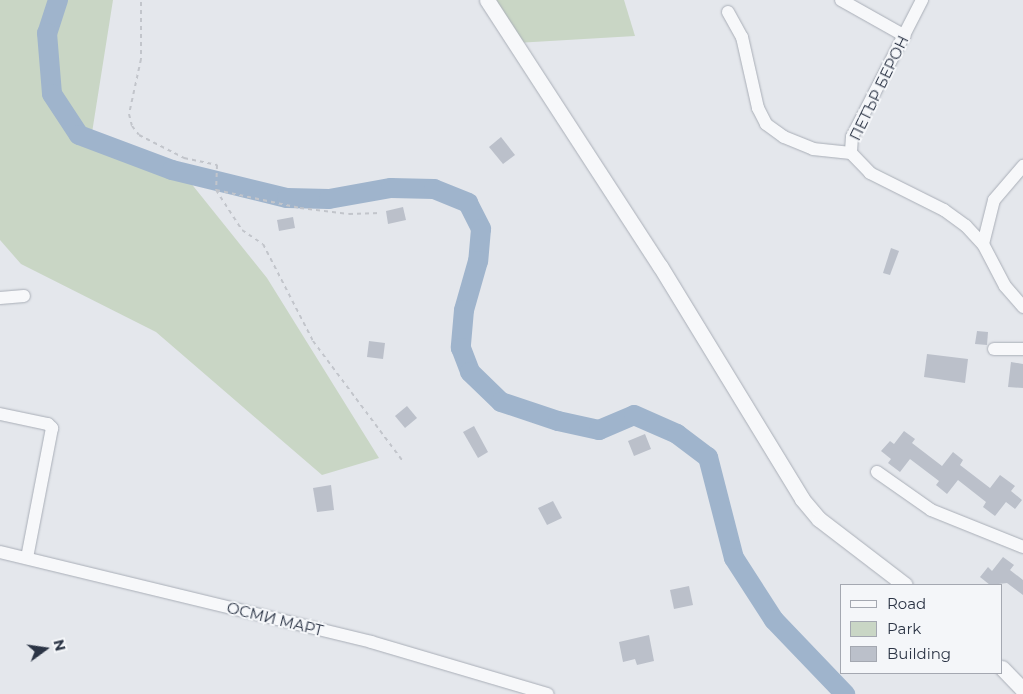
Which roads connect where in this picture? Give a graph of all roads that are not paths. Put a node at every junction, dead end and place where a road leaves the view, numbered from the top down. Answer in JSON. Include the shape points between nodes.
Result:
{"nodes":[{"id":1,"x":487,"y":0,"type":"edge"},
{"id":2,"x":842,"y":0,"type":"edge"},
{"id":3,"x":922,"y":0,"type":"edge"},
{"id":4,"x":728,"y":12,"type":"dead end"},
{"id":5,"x":904,"y":36,"type":"junction"},
{"id":6,"x":852,"y":153,"type":"junction"},
{"id":7,"x":1023,"y":166,"type":"edge"},
{"id":8,"x":983,"y":244,"type":"junction"},
{"id":9,"x":24,"y":296,"type":"dead end"},
{"id":10,"x":0,"y":298,"type":"edge"},
{"id":11,"x":1023,"y":306,"type":"edge"},
{"id":12,"x":994,"y":349,"type":"dead end"},
{"id":13,"x":1023,"y":349,"type":"edge"},
{"id":14,"x":0,"y":414,"type":"edge"},
{"id":15,"x":877,"y":472,"type":"dead end"},
{"id":16,"x":1023,"y":547,"type":"edge"},
{"id":17,"x":0,"y":552,"type":"edge"},
{"id":18,"x":27,"y":558,"type":"junction"},
{"id":19,"x":904,"y":584,"type":"edge"},
{"id":20,"x":1003,"y":669,"type":"edge"},
{"id":21,"x":1023,"y":690,"type":"edge"},
{"id":22,"x":548,"y":694,"type":"edge"}],
"edges":[{"from":1,"to":19,"type":"street","via":[[660,266],[802,499],[819,519]]},
{"from":2,"to":5,"type":"street"},
{"from":3,"to":5,"type":"street","name":"ПЕТЪР БЕРОН"},
{"from":4,"to":6,"type":"street","via":[[742,36],[758,108],[766,124],[784,137],[813,149]]},
{"from":5,"to":6,"type":"street","name":"ПЕТЪР БЕРОН","via":[[852,137]]},
{"from":6,"to":8,"type":"street","name":"ПЕТЪР БЕРОН","via":[[870,173],[944,210]]},
{"from":7,"to":8,"type":"street","via":[[994,200]]},
{"from":8,"to":11,"type":"street","name":"ПЕТЪР БЕРОН","via":[[1005,286]]},
{"from":9,"to":10,"type":"street"},
{"from":12,"to":13,"type":"street"},
{"from":14,"to":18,"type":"street","via":[[48,424],[52,428]]},
{"from":15,"to":16,"type":"street","via":[[932,510]]},
{"from":17,"to":18,"type":"street","name":"ОСМИ МАРТ"},
{"from":18,"to":22,"type":"street","name":"ОСМИ МАРТ","via":[[371,642]]},
{"from":20,"to":21,"type":"street"}]}
